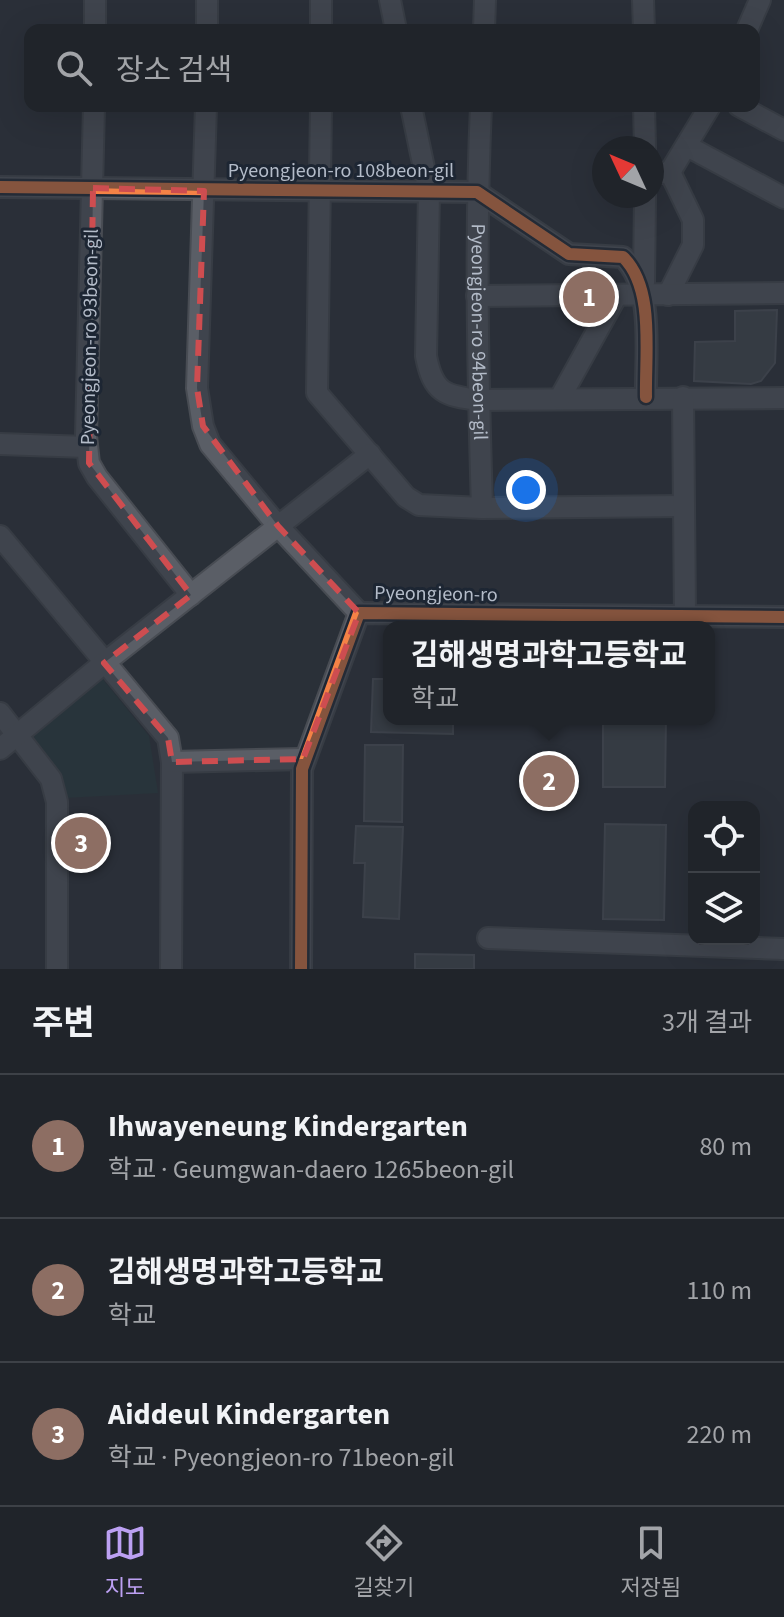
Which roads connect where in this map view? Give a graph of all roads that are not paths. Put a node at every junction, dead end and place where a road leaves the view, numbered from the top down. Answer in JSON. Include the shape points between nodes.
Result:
{"nodes":[{"id":1,"x":95,"y":0,"type":"edge"},
{"id":2,"x":207,"y":0,"type":"edge"},
{"id":3,"x":321,"y":0,"type":"edge"},
{"id":4,"x":390,"y":0,"type":"edge"},
{"id":5,"x":485,"y":0,"type":"edge"},
{"id":6,"x":643,"y":0,"type":"edge"},
{"id":7,"x":760,"y":0,"type":"edge"},
{"id":8,"x":95,"y":24,"type":"edge"},
{"id":9,"x":207,"y":24,"type":"edge"},
{"id":10,"x":321,"y":24,"type":"edge"},
{"id":11,"x":395,"y":24,"type":"edge"},
{"id":12,"x":484,"y":24,"type":"edge"},
{"id":13,"x":644,"y":24,"type":"edge"},
{"id":14,"x":750,"y":24,"type":"edge"},
{"id":15,"x":94,"y":112,"type":"edge"},
{"id":16,"x":206,"y":112,"type":"edge"},
{"id":17,"x":321,"y":112,"type":"edge"},
{"id":18,"x":412,"y":112,"type":"edge"},
{"id":19,"x":481,"y":112,"type":"edge"},
{"id":20,"x":644,"y":112,"type":"edge"},
{"id":21,"x":707,"y":112,"type":"edge"},
{"id":22,"x":750,"y":112,"type":"edge"},
{"id":23,"x":784,"y":130,"type":"edge"},
{"id":24,"x":645,"y":136,"type":"edge"},
{"id":25,"x":687,"y":146,"type":"junction"},
{"id":26,"x":664,"y":170,"type":"edge"},
{"id":27,"x":664,"y":177,"type":"edge"},
{"id":28,"x":0,"y":187,"type":"edge"},
{"id":29,"x":93,"y":188,"type":"junction"},
{"id":30,"x":320,"y":190,"type":"junction"},
{"id":31,"x":204,"y":191,"type":"junction"},
{"id":32,"x":429,"y":192,"type":"junction"},
{"id":33,"x":477,"y":192,"type":"junction"},
{"id":34,"x":784,"y":198,"type":"edge"},
{"id":35,"x":645,"y":208,"type":"edge"},
{"id":36,"x":784,"y":293,"type":"edge"},
{"id":37,"x":617,"y":295,"type":"junction"},
{"id":38,"x":644,"y":295,"type":"junction"},
{"id":39,"x":668,"y":295,"type":"junction"},
{"id":40,"x":477,"y":296,"type":"junction"},
{"id":41,"x":646,"y":397,"type":"junction"},
{"id":42,"x":683,"y":397,"type":"junction"},
{"id":43,"x":560,"y":398,"type":"junction"},
{"id":44,"x":784,"y":398,"type":"edge"},
{"id":45,"x":479,"y":400,"type":"junction"},
{"id":46,"x":0,"y":444,"type":"edge"},
{"id":47,"x":87,"y":447,"type":"junction"},
{"id":48,"x":370,"y":454,"type":"junction"},
{"id":49,"x":684,"y":506,"type":"junction"},
{"id":50,"x":482,"y":508,"type":"junction"},
{"id":51,"x":278,"y":526,"type":"junction"},
{"id":52,"x":0,"y":536,"type":"edge"},
{"id":53,"x":191,"y":595,"type":"junction"},
{"id":54,"x":359,"y":613,"type":"junction"},
{"id":55,"x":685,"y":616,"type":"junction"},
{"id":56,"x":784,"y":617,"type":"edge"},
{"id":57,"x":104,"y":663,"type":"junction"},
{"id":58,"x":0,"y":713,"type":"edge"},
{"id":59,"x":18,"y":736,"type":"junction"},
{"id":60,"x":0,"y":749,"type":"edge"},
{"id":61,"x":303,"y":759,"type":"junction"},
{"id":62,"x":172,"y":762,"type":"junction"},
{"id":63,"x":488,"y":938,"type":"dead end"},
{"id":64,"x":784,"y":949,"type":"edge"},
{"id":65,"x":57,"y":969,"type":"edge"},
{"id":66,"x":171,"y":969,"type":"edge"},
{"id":67,"x":301,"y":969,"type":"edge"}],
"edges":[{"from":1,"to":8,"type":"street"},
{"from":2,"to":9,"type":"street"},
{"from":3,"to":10,"type":"street"},
{"from":4,"to":11,"type":"street"},
{"from":5,"to":12,"type":"street"},
{"from":6,"to":13,"type":"street"},
{"from":7,"to":14,"type":"street"},
{"from":15,"to":29,"type":"street","name":"Pyeongjeon-ro 93beon-gil"},
{"from":16,"to":31,"type":"street","name":"Pyeongjeon-ro"},
{"from":17,"to":30,"type":"street","name":"Pyeongjeon-ro 108beon-gil"},
{"from":18,"to":32,"type":"street","name":"Pyeongjeon-ro 108beon-gil"},
{"from":19,"to":33,"type":"street","name":"Pyeongjeon-ro 94beon-gil"},
{"from":20,"to":24,"type":"street"},
{"from":21,"to":25,"type":"street"},
{"from":22,"to":23,"type":"street"},
{"from":25,"to":26,"type":"street"},
{"from":25,"to":34,"type":"street"},
{"from":27,"to":39,"type":"street","via":[[693,220],[693,245]]},
{"from":28,"to":29,"type":"street","name":"Pyeongjeon-ro 108beon-gil"},
{"from":29,"to":31,"type":"street","name":"Pyeongjeon-ro 108beon-gil"},
{"from":29,"to":47,"type":"street","name":"Pyeongjeon-ro 93beon-gil"},
{"from":30,"to":31,"type":"street","name":"Pyeongjeon-ro 108beon-gil"},
{"from":30,"to":32,"type":"street","name":"Pyeongjeon-ro 108beon-gil"},
{"from":30,"to":48,"type":"street","via":[[317,393]]},
{"from":31,"to":51,"type":"street","name":"Pyeongjeon-ro","via":[[197,388],[203,426],[210,444]]},
{"from":32,"to":33,"type":"street","name":"Pyeongjeon-ro 108beon-gil"},
{"from":32,"to":45,"type":"street","name":"Pyeongjeon-ro 108beon-gil","via":[[429,371],[449,396]]},
{"from":33,"to":38,"type":"street","via":[[569,254],[623,257],[635,268]]},
{"from":33,"to":40,"type":"street","name":"Pyeongjeon-ro 94beon-gil"},
{"from":35,"to":38,"type":"street"},
{"from":36,"to":39,"type":"street"},
{"from":37,"to":38,"type":"street"},
{"from":37,"to":40,"type":"street"},
{"from":37,"to":43,"type":"street"},
{"from":38,"to":39,"type":"street"},
{"from":38,"to":41,"type":"street"},
{"from":40,"to":45,"type":"street","name":"Pyeongjeon-ro 94beon-gil"},
{"from":41,"to":42,"type":"street","name":"Pyeongjeon-ro 108beon-gil"},
{"from":41,"to":43,"type":"street","name":"Pyeongjeon-ro 108beon-gil"},
{"from":42,"to":44,"type":"street","name":"Pyeongjeon-ro 108beon-gil"},
{"from":42,"to":49,"type":"street"},
{"from":43,"to":45,"type":"street","name":"Pyeongjeon-ro 108beon-gil"},
{"from":45,"to":50,"type":"street","name":"Pyeongjeon-ro 94beon-gil"},
{"from":46,"to":47,"type":"street"},
{"from":47,"to":53,"type":"street","name":"Pyeongjeon-ro 93beon-gil","via":[[97,477]]},
{"from":48,"to":50,"type":"street","via":[[412,502]]},
{"from":48,"to":51,"type":"street"},
{"from":49,"to":50,"type":"street"},
{"from":49,"to":55,"type":"street"},
{"from":51,"to":53,"type":"street"},
{"from":51,"to":54,"type":"street","name":"Pyeongjeon-ro"},
{"from":52,"to":57,"type":"street"},
{"from":53,"to":57,"type":"street"},
{"from":54,"to":55,"type":"street","name":"Pyeongjeon-ro"},
{"from":54,"to":61,"type":"street","name":"Pyeongjeon-ro"},
{"from":55,"to":56,"type":"street","name":"Pyeongjeon-ro"},
{"from":57,"to":59,"type":"street"},
{"from":57,"to":62,"type":"street","via":[[168,738]]},
{"from":58,"to":59,"type":"street"},
{"from":59,"to":60,"type":"street"},
{"from":59,"to":65,"type":"street","via":[[51,779],[57,802]]},
{"from":61,"to":62,"type":"street"},
{"from":61,"to":67,"type":"street","name":"Pyeongjeon-ro"},
{"from":62,"to":66,"type":"street"},
{"from":63,"to":64,"type":"street"}]}
